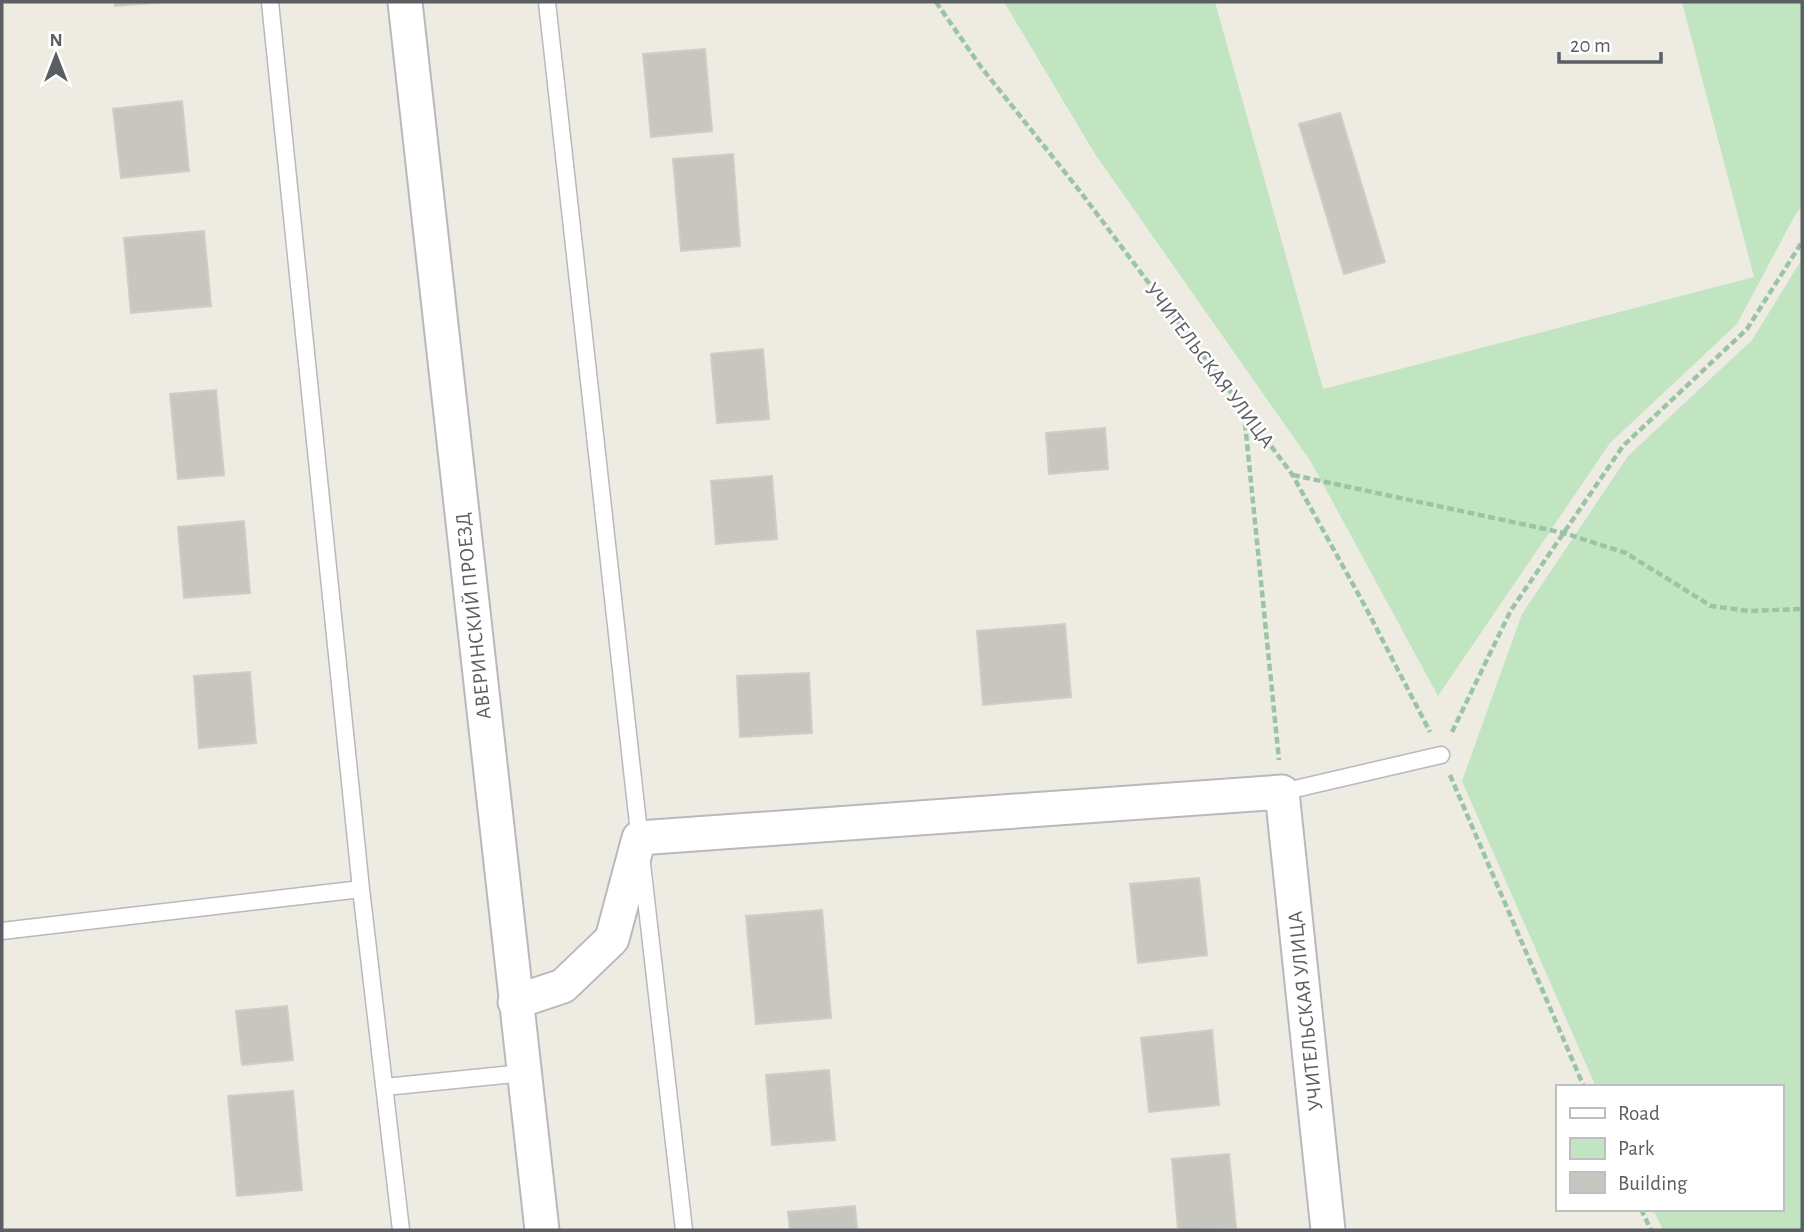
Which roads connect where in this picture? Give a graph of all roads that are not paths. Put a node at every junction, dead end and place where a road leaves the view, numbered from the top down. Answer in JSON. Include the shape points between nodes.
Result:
{"nodes":[{"id":1,"x":270,"y":2,"type":"edge"},
{"id":2,"x":405,"y":2,"type":"edge"},
{"id":3,"x":547,"y":2,"type":"edge"},
{"id":4,"x":1441,"y":755,"type":"road end"},
{"id":5,"x":1282,"y":792,"type":"junction"},
{"id":6,"x":639,"y":838,"type":"junction"},
{"id":7,"x":361,"y":889,"type":"junction"},
{"id":8,"x":2,"y":931,"type":"edge"},
{"id":9,"x":515,"y":1002,"type":"junction"},
{"id":10,"x":524,"y":1073,"type":"junction"},
{"id":11,"x":385,"y":1087,"type":"junction"},
{"id":12,"x":401,"y":1230,"type":"edge"},
{"id":13,"x":542,"y":1230,"type":"edge"},
{"id":14,"x":684,"y":1230,"type":"edge"},
{"id":15,"x":1328,"y":1230,"type":"edge"}],
"edges":[{"from":1,"to":7,"type":"lane"},
{"from":2,"to":9,"type":"street","name":"АВЕРИНСКИЙ ПРОЕЗД"},
{"from":3,"to":6,"type":"lane"},
{"from":4,"to":5,"type":"lane"},
{"from":5,"to":6,"type":"street"},
{"from":5,"to":15,"type":"street","name":"УЧИТЕЛЬСКАЯ УЛИЦА"},
{"from":6,"to":9,"type":"street","via":[[612,939],[563,986]]},
{"from":6,"to":14,"type":"lane"},
{"from":7,"to":8,"type":"lane"},
{"from":7,"to":11,"type":"lane"},
{"from":9,"to":10,"type":"street","name":"АВЕРИНСКИЙ ПРОЕЗД"},
{"from":10,"to":11,"type":"lane"},
{"from":10,"to":13,"type":"street","name":"АВЕРИНСКИЙ ПРОЕЗД"},
{"from":11,"to":12,"type":"lane"}]}
